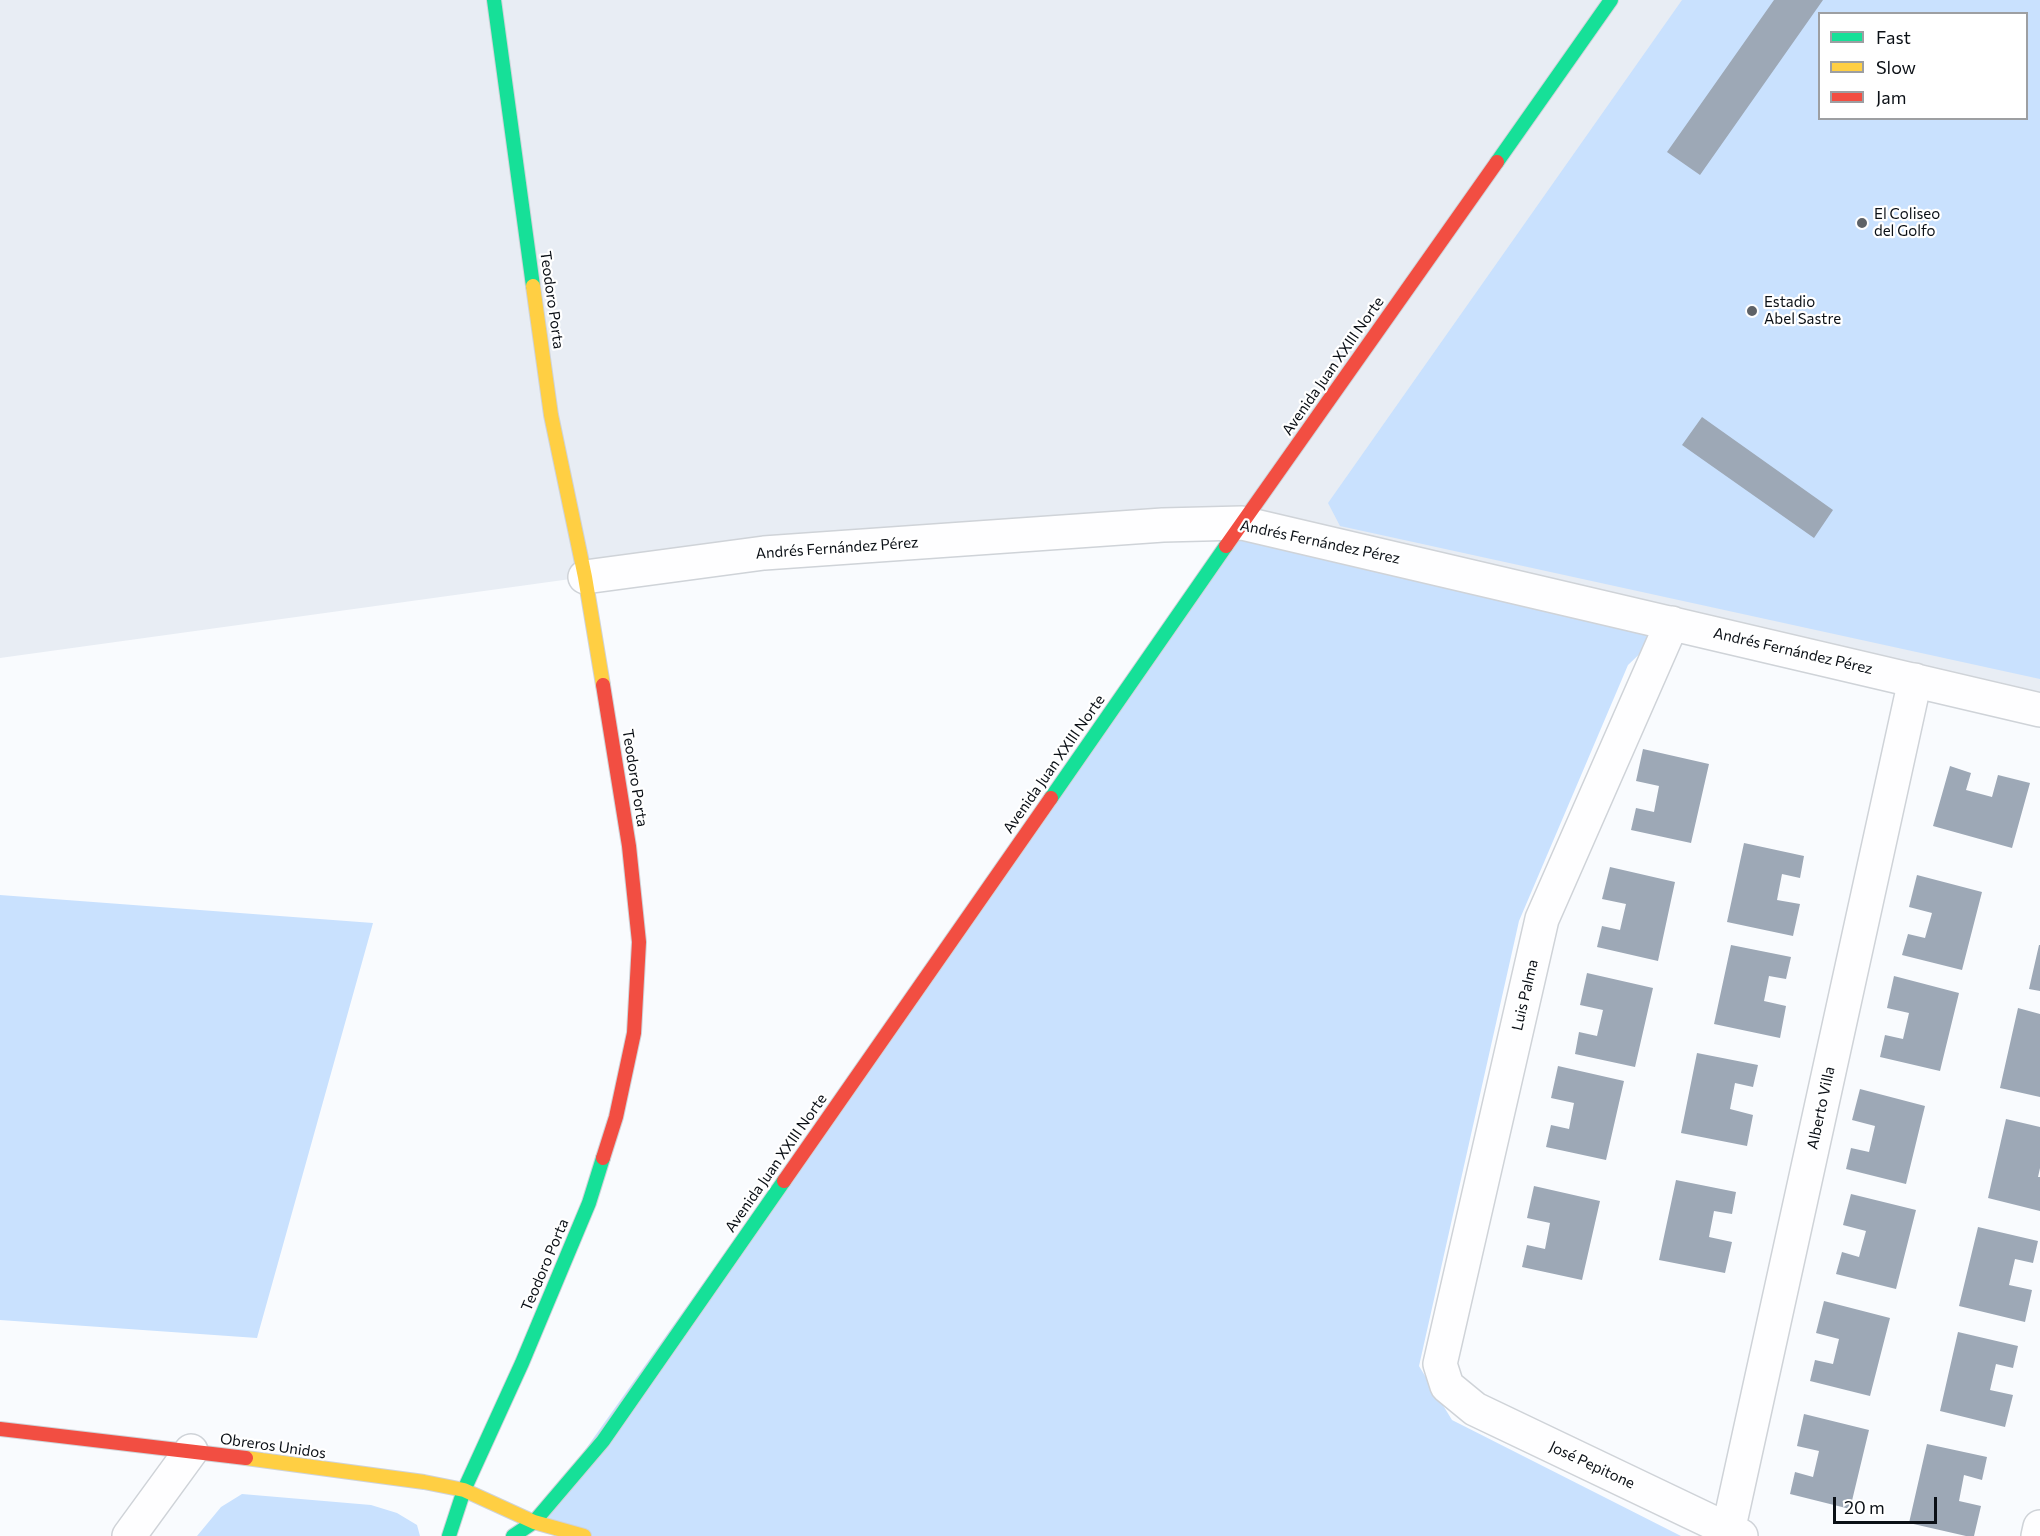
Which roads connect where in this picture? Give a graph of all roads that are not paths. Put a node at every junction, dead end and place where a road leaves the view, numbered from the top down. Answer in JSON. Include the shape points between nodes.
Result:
{"nodes":[{"id":1,"x":494,"y":0,"type":"edge"},
{"id":2,"x":1611,"y":0,"type":"edge"},
{"id":3,"x":1242,"y":523,"type":"junction"},
{"id":4,"x":585,"y":577,"type":"junction"},
{"id":5,"x":1672,"y":623,"type":"junction"},
{"id":6,"x":1915,"y":680,"type":"junction"},
{"id":7,"x":2040,"y":710,"type":"edge"},
{"id":8,"x":1447,"y":1386,"type":"joint"},
{"id":9,"x":3,"y":1434,"type":"edge"},
{"id":10,"x":191,"y":1451,"type":"junction"},
{"id":11,"x":464,"y":1490,"type":"junction"},
{"id":12,"x":2040,"y":1527,"type":"edge"},
{"id":13,"x":524,"y":1531,"type":"edge"},
{"id":14,"x":1732,"y":1534,"type":"edge"},
{"id":15,"x":129,"y":1536,"type":"edge"},
{"id":16,"x":449,"y":1536,"type":"edge"},
{"id":17,"x":584,"y":1536,"type":"edge"},
{"id":18,"x":2038,"y":1536,"type":"edge"}],
"edges":[{"from":1,"to":4,"type":"street","name":"Teodoro Porta","via":[[550,415]]},
{"from":2,"to":3,"type":"street","name":"Avenida Juan XXIII Norte"},
{"from":3,"to":4,"type":"street","name":"Andrés Fernández Pérez","via":[[764,553]]},
{"from":3,"to":5,"type":"street","name":"Andrés Fernández Pérez"},
{"from":3,"to":13,"type":"street","name":"Avenida Juan XXIII Norte","via":[[603,1441]]},
{"from":4,"to":11,"type":"street","name":"Teodoro Porta","via":[[629,846],[639,942],[634,1033],[616,1117],[589,1203]]},
{"from":5,"to":6,"type":"street","name":"Andrés Fernández Pérez"},
{"from":5,"to":8,"type":"street","name":"Luis Palma","via":[[1542,919],[1440,1364]]},
{"from":6,"to":7,"type":"street","name":"Andrés Fernández Pérez"},
{"from":6,"to":14,"type":"street","name":"Alberto Villa"},
{"from":8,"to":14,"type":"street","name":"José Pepitone","via":[[1475,1409]]},
{"from":9,"to":10,"type":"street","name":"Obreros Unidos"},
{"from":10,"to":11,"type":"street","name":"Obreros Unidos"},
{"from":10,"to":15,"type":"street"},
{"from":11,"to":13,"type":"street","name":"Obreros Unidos"},
{"from":11,"to":16,"type":"street","name":"Teodoro Porta"},
{"from":12,"to":18,"type":"street"},
{"from":13,"to":17,"type":"street","name":"Obreros Unidos"}]}
